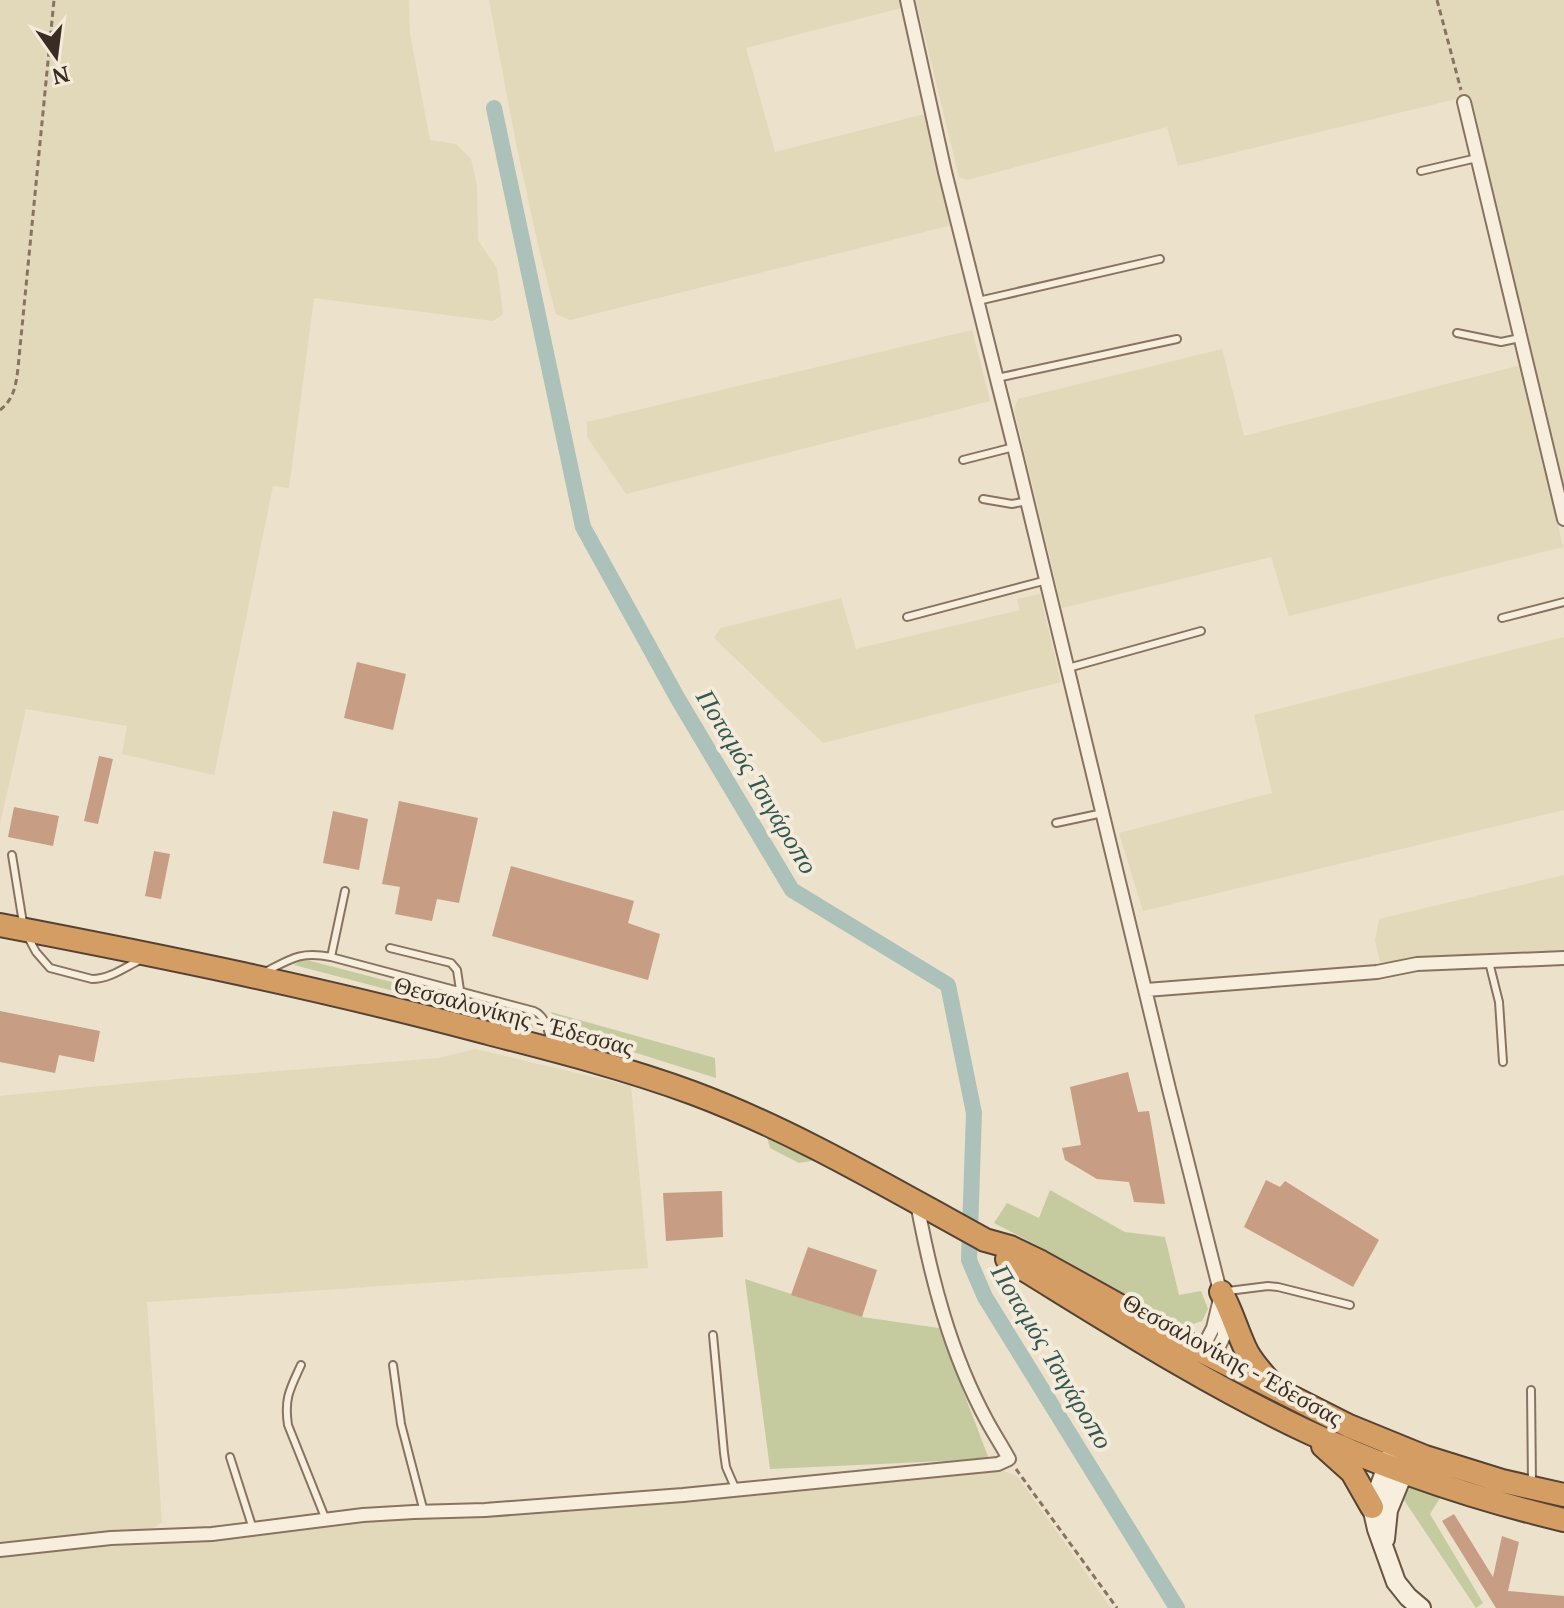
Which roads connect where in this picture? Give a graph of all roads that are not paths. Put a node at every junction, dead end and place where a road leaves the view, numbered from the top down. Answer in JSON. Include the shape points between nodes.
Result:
{"nodes":[{"id":1,"x":907,"y":0,"type":"edge"},
{"id":2,"x":1464,"y":102,"type":"road end"},
{"id":3,"x":1477,"y":158,"type":"junction"},
{"id":4,"x":1421,"y":171,"type":"dead end"},
{"id":5,"x":1160,"y":259,"type":"dead end"},
{"id":6,"x":978,"y":301,"type":"junction"},
{"id":7,"x":1457,"y":333,"type":"dead end"},
{"id":8,"x":1520,"y":338,"type":"junction"},
{"id":9,"x":1177,"y":339,"type":"dead end"},
{"id":10,"x":997,"y":378,"type":"junction"},
{"id":11,"x":1014,"y":447,"type":"junction"},
{"id":12,"x":963,"y":460,"type":"dead end"},
{"id":13,"x":983,"y":499,"type":"dead end"},
{"id":14,"x":1027,"y":501,"type":"junction"},
{"id":15,"x":1564,"y":519,"type":"edge"},
{"id":16,"x":1047,"y":580,"type":"junction"},
{"id":17,"x":1564,"y":602,"type":"edge"},
{"id":18,"x":907,"y":617,"type":"dead end"},
{"id":19,"x":1502,"y":618,"type":"dead end"},
{"id":20,"x":1201,"y":631,"type":"dead end"},
{"id":21,"x":1068,"y":668,"type":"junction"},
{"id":22,"x":1103,"y":813,"type":"junction"},
{"id":23,"x":1056,"y":823,"type":"dead end"},
{"id":24,"x":12,"y":855,"type":"dead end"},
{"id":25,"x":345,"y":891,"type":"dead end"},
{"id":26,"x":0,"y":925,"type":"edge"},
{"id":27,"x":24,"y":929,"type":"junction"},
{"id":28,"x":390,"y":948,"type":"dead end"},
{"id":29,"x":150,"y":954,"type":"junction"},
{"id":30,"x":331,"y":957,"type":"junction"},
{"id":31,"x":1564,"y":958,"type":"edge"},
{"id":32,"x":1489,"y":962,"type":"junction"},
{"id":33,"x":256,"y":977,"type":"junction"},
{"id":34,"x":460,"y":990,"type":"junction"},
{"id":35,"x":1146,"y":990,"type":"junction"},
{"id":36,"x":554,"y":1050,"type":"junction"},
{"id":37,"x":1503,"y":1062,"type":"dead end"},
{"id":38,"x":922,"y":1206,"type":"junction"},
{"id":39,"x":1221,"y":1292,"type":"junction"},
{"id":40,"x":1350,"y":1305,"type":"dead end"},
{"id":41,"x":713,"y":1335,"type":"dead end"},
{"id":42,"x":1201,"y":1364,"type":"junction"},
{"id":43,"x":301,"y":1365,"type":"dead end"},
{"id":44,"x":393,"y":1365,"type":"dead end"},
{"id":45,"x":1277,"y":1390,"type":"junction"},
{"id":46,"x":1531,"y":1390,"type":"dead end"},
{"id":47,"x":1307,"y":1432,"type":"junction"},
{"id":48,"x":230,"y":1457,"type":"dead end"},
{"id":49,"x":1399,"y":1459,"type":"junction"},
{"id":50,"x":1533,"y":1487,"type":"junction"},
{"id":51,"x":736,"y":1490,"type":"junction"},
{"id":52,"x":1564,"y":1495,"type":"edge"},
{"id":53,"x":1372,"y":1507,"type":"junction"},
{"id":54,"x":424,"y":1512,"type":"junction"},
{"id":55,"x":326,"y":1520,"type":"junction"},
{"id":56,"x":1564,"y":1520,"type":"edge"},
{"id":57,"x":253,"y":1529,"type":"junction"},
{"id":58,"x":1384,"y":1546,"type":"junction"},
{"id":59,"x":0,"y":1550,"type":"edge"},
{"id":60,"x":1421,"y":1608,"type":"edge"}],
"edges":[{"from":1,"to":6,"type":"street"},
{"from":2,"to":3,"type":"street"},
{"from":3,"to":4,"type":"lane"},
{"from":3,"to":8,"type":"street"},
{"from":5,"to":6,"type":"lane"},
{"from":6,"to":10,"type":"street"},
{"from":7,"to":8,"type":"lane","via":[[1501,342]]},
{"from":8,"to":15,"type":"street"},
{"from":9,"to":10,"type":"lane"},
{"from":10,"to":11,"type":"street"},
{"from":11,"to":12,"type":"lane"},
{"from":11,"to":14,"type":"street"},
{"from":13,"to":14,"type":"lane"},
{"from":14,"to":16,"type":"street"},
{"from":16,"to":18,"type":"lane"},
{"from":16,"to":21,"type":"street"},
{"from":17,"to":19,"type":"lane"},
{"from":20,"to":21,"type":"lane"},
{"from":21,"to":22,"type":"street"},
{"from":22,"to":23,"type":"lane"},
{"from":22,"to":35,"type":"street"},
{"from":24,"to":27,"type":"lane"},
{"from":25,"to":30,"type":"lane"},
{"from":26,"to":27,"type":"highway","name":"Θεσσαλονίκης - Έδεσσας"},
{"from":27,"to":29,"type":"highway","name":"Θεσσαλονίκης - Έδεσσας"},
{"from":27,"to":29,"type":"lane","via":[[50,968],[92,979]]},
{"from":28,"to":34,"type":"lane","via":[[451,963]]},
{"from":29,"to":33,"type":"highway","name":"Θεσσαλονίκης - Έδεσσας"},
{"from":30,"to":33,"type":"lane","via":[[295,956]]},
{"from":30,"to":34,"type":"lane"},
{"from":31,"to":32,"type":"street"},
{"from":32,"to":35,"type":"street"},
{"from":32,"to":37,"type":"lane","via":[[1499,1002]]},
{"from":33,"to":36,"type":"highway","name":"Θεσσαλονίκης - Έδεσσας"},
{"from":34,"to":36,"type":"lane","via":[[539,1013]]},
{"from":35,"to":39,"type":"street"},
{"from":36,"to":38,"type":"highway","name":"Θεσσαλονίκης - Έδεσσας","via":[[746,1114]]},
{"from":38,"to":42,"type":"highway","name":"Θεσσαλονίκης - Έδεσσας","via":[[985,1240],[1003,1257]]},
{"from":38,"to":51,"type":"street","via":[[932,1277],[952,1340],[1009,1459],[977,1467]]},
{"from":39,"to":40,"type":"lane","via":[[1268,1286]]},
{"from":39,"to":42,"type":"street"},
{"from":39,"to":45,"type":"highway","via":[[1246,1350]]},
{"from":41,"to":51,"type":"lane","via":[[726,1467]]},
{"from":42,"to":45,"type":"highway","name":"Θεσσαλονίκης - Έδεσσας"},
{"from":42,"to":47,"type":"highway","name":"Θεσσαλονίκης - Έδεσσας"},
{"from":43,"to":55,"type":"lane","via":[[287,1397],[288,1425]]},
{"from":44,"to":54,"type":"lane","via":[[401,1424]]},
{"from":45,"to":49,"type":"highway","name":"Θεσσαλονίκης - Έδεσσας","via":[[1349,1426]]},
{"from":46,"to":50,"type":"lane"},
{"from":47,"to":49,"type":"highway","name":"Θεσσαλονίκης - Έδεσσας"},
{"from":47,"to":53,"type":"highway","via":[[1352,1472]]},
{"from":48,"to":57,"type":"lane"},
{"from":49,"to":50,"type":"highway","name":"Θεσσαλονίκης - Έδεσσας"},
{"from":49,"to":53,"type":"main road"},
{"from":49,"to":56,"type":"highway","name":"Θεσσαλονίκης - Έδεσσας","via":[[1496,1502]]},
{"from":49,"to":58,"type":"main road"},
{"from":50,"to":52,"type":"highway","name":"Θεσσαλονίκης - Έδεσσας"},
{"from":51,"to":54,"type":"street"},
{"from":53,"to":58,"type":"main road"},
{"from":54,"to":55,"type":"street"},
{"from":55,"to":57,"type":"street"},
{"from":57,"to":59,"type":"street"},
{"from":58,"to":60,"type":"main road","via":[[1396,1582]]}]}
